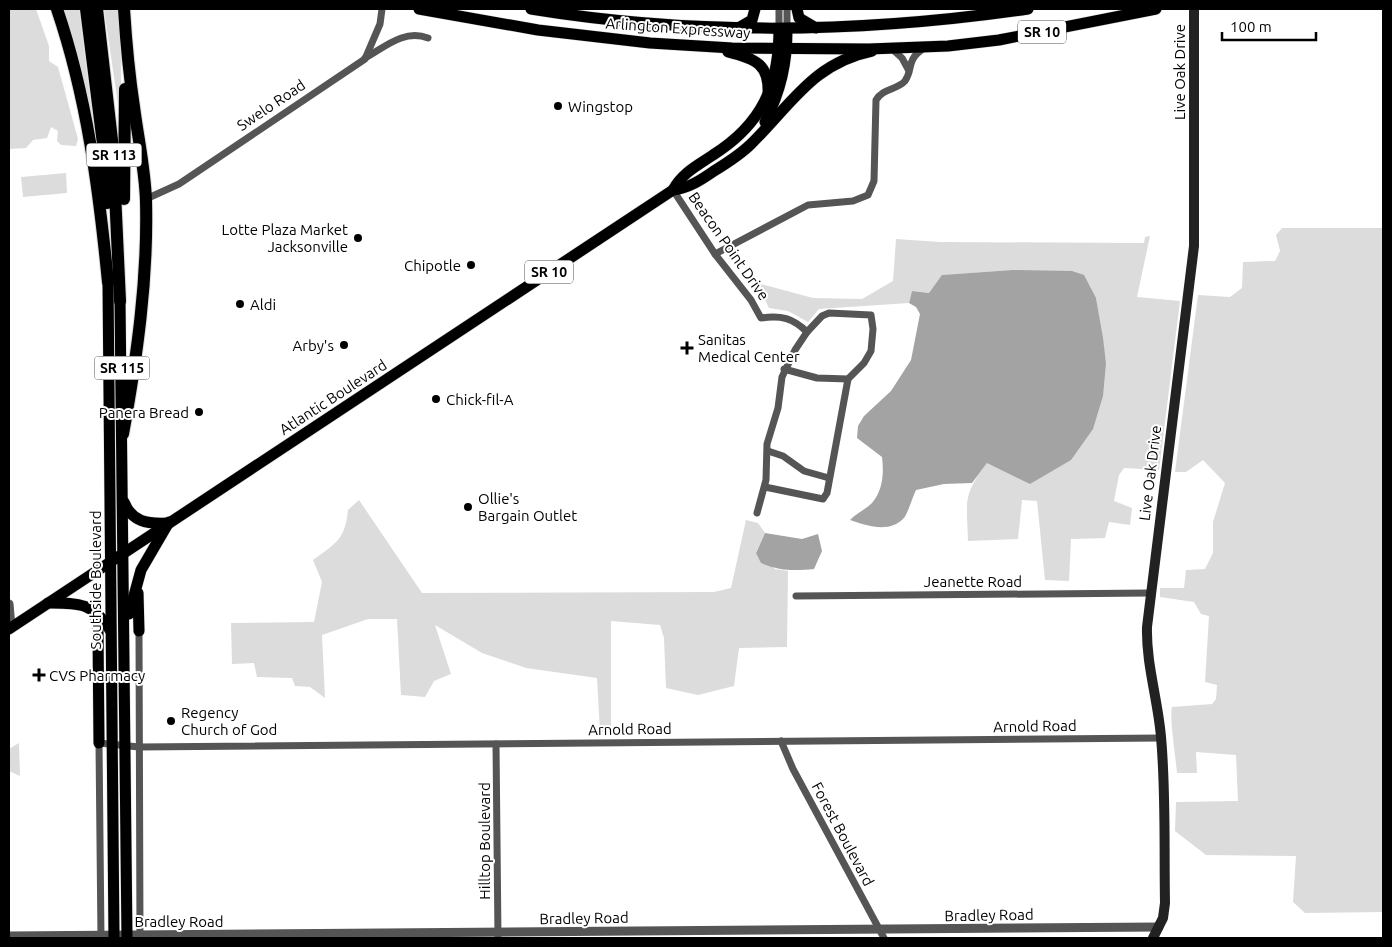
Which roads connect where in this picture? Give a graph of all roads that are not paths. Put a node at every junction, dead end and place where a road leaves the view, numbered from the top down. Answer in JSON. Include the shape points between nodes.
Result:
{"nodes":[{"id":1,"x":57,"y":9,"type":"edge"},
{"id":2,"x":86,"y":9,"type":"edge"},
{"id":3,"x":97,"y":9,"type":"edge"},
{"id":4,"x":124,"y":9,"type":"edge"},
{"id":5,"x":382,"y":9,"type":"edge"},
{"id":6,"x":419,"y":9,"type":"edge"},
{"id":7,"x":530,"y":9,"type":"edge"},
{"id":8,"x":534,"y":9,"type":"edge"},
{"id":9,"x":755,"y":9,"type":"edge"},
{"id":10,"x":779,"y":9,"type":"edge"},
{"id":11,"x":788,"y":9,"type":"edge"},
{"id":12,"x":797,"y":9,"type":"edge"},
{"id":13,"x":1028,"y":9,"type":"edge"},
{"id":14,"x":1156,"y":9,"type":"edge"},
{"id":15,"x":1194,"y":9,"type":"edge"},
{"id":16,"x":738,"y":28,"type":"junction"},
{"id":17,"x":817,"y":28,"type":"junction"},
{"id":18,"x":783,"y":29,"type":"junction"},
{"id":19,"x":126,"y":30,"type":"junction"},
{"id":20,"x":428,"y":38,"type":"dead end"},
{"id":21,"x":707,"y":47,"type":"junction"},
{"id":22,"x":926,"y":47,"type":"junction"},
{"id":23,"x":783,"y":49,"type":"junction"},
{"id":24,"x":892,"y":49,"type":"junction"},
{"id":25,"x":365,"y":59,"type":"junction"},
{"id":26,"x":908,"y":69,"type":"junction"},
{"id":27,"x":768,"y":96,"type":"junction"},
{"id":28,"x":756,"y":139,"type":"junction"},
{"id":29,"x":673,"y":190,"type":"junction"},
{"id":30,"x":146,"y":199,"type":"junction"},
{"id":31,"x":715,"y":254,"type":"junction"},
{"id":32,"x":108,"y":282,"type":"junction"},
{"id":33,"x":120,"y":301,"type":"junction"},
{"id":34,"x":807,"y":332,"type":"junction"},
{"id":35,"x":784,"y":370,"type":"junction"},
{"id":36,"x":848,"y":379,"type":"junction"},
{"id":37,"x":123,"y":434,"type":"junction"},
{"id":38,"x":768,"y":451,"type":"junction"},
{"id":39,"x":829,"y":478,"type":"junction"},
{"id":40,"x":765,"y":487,"type":"junction"},
{"id":41,"x":124,"y":502,"type":"junction"},
{"id":42,"x":757,"y":513,"type":"dead end"},
{"id":43,"x":169,"y":522,"type":"junction"},
{"id":44,"x":124,"y":552,"type":"junction"},
{"id":45,"x":110,"y":562,"type":"junction"},
{"id":46,"x":141,"y":570,"type":"junction"},
{"id":47,"x":1150,"y":593,"type":"junction"},
{"id":48,"x":796,"y":596,"type":"dead end"},
{"id":49,"x":48,"y":603,"type":"junction"},
{"id":50,"x":9,"y":604,"type":"edge"},
{"id":51,"x":95,"y":611,"type":"junction"},
{"id":52,"x":10,"y":628,"type":"edge"},
{"id":53,"x":110,"y":630,"type":"junction"},
{"id":54,"x":139,"y":631,"type":"joint"},
{"id":55,"x":124,"y":632,"type":"junction"},
{"id":56,"x":1161,"y":738,"type":"junction"},
{"id":57,"x":780,"y":741,"type":"junction"},
{"id":58,"x":99,"y":743,"type":"junction"},
{"id":59,"x":496,"y":744,"type":"junction"},
{"id":60,"x":112,"y":745,"type":"junction"},
{"id":61,"x":126,"y":746,"type":"junction"},
{"id":62,"x":139,"y":747,"type":"junction"},
{"id":63,"x":1159,"y":927,"type":"junction"},
{"id":64,"x":878,"y":929,"type":"junction"},
{"id":65,"x":498,"y":935,"type":"edge"},
{"id":66,"x":9,"y":936,"type":"edge"},
{"id":67,"x":140,"y":936,"type":"edge"},
{"id":68,"x":101,"y":937,"type":"edge"},
{"id":69,"x":114,"y":937,"type":"edge"},
{"id":70,"x":127,"y":937,"type":"edge"},
{"id":71,"x":884,"y":938,"type":"edge"},
{"id":72,"x":1153,"y":938,"type":"edge"}],
"edges":[{"from":1,"to":32,"type":"highway","number":"SR 115","via":[[71,51],[92,149]]},
{"from":2,"to":32,"type":"highway","number":"SR 113","via":[[104,152]]},
{"from":3,"to":33,"type":"highway","number":"SR 113","via":[[113,149]]},
{"from":4,"to":19,"type":"highway","number":"SR 115"},
{"from":5,"to":25,"type":"street","via":[[374,43]]},
{"from":6,"to":21,"type":"main road","name":"Arlington Expressway","via":[[571,35]]},
{"from":7,"to":8,"type":"main road","name":"Arlington Expressway"},
{"from":8,"to":16,"type":"main road","name":"Arlington Expressway","via":[[625,21]]},
{"from":9,"to":16,"type":"main road","via":[[752,20]]},
{"from":10,"to":18,"type":"street"},
{"from":11,"to":18,"type":"street"},
{"from":12,"to":17,"type":"main road","via":[[799,18]]},
{"from":13,"to":17,"type":"main road","number":"SR 10","via":[[914,23]]},
{"from":14,"to":22,"type":"main road","name":"Atlantic Boulevard","number":"SR 10","via":[[1016,37]]},
{"from":15,"to":47,"type":"main road","name":"Live Oak Drive","via":[[1194,246]]},
{"from":16,"to":18,"type":"main road","name":"Arlington Expressway"},
{"from":17,"to":18,"type":"main road","number":"SR 10"},
{"from":18,"to":23,"type":"main road","name":"Atlantic Boulevard","number":"SR 10"},
{"from":19,"to":30,"type":"highway"},
{"from":19,"to":33,"type":"highway","number":"SR 115"},
{"from":20,"to":25,"type":"street","name":"Swelo Road","via":[[412,34],[402,36]]},
{"from":21,"to":23,"type":"main road","name":"Arlington Expressway"},
{"from":21,"to":27,"type":"main road","via":[[745,57],[760,65],[766,75]]},
{"from":22,"to":24,"type":"main road","name":"Atlantic Boulevard","number":"SR 10"},
{"from":22,"to":26,"type":"street","via":[[912,58]]},
{"from":23,"to":24,"type":"main road","name":"Atlantic Boulevard"},
{"from":23,"to":27,"type":"main road","name":"Atlantic Boulevard","number":"SR 10"},
{"from":23,"to":28,"type":"main road","via":[[780,88]]},
{"from":24,"to":26,"type":"street"},
{"from":24,"to":28,"type":"main road","name":"Atlantic Boulevard","number":"SR 10","via":[[850,58],[816,76]]},
{"from":25,"to":30,"type":"street","name":"Swelo Road","via":[[178,184]]},
{"from":26,"to":31,"type":"street","via":[[903,82],[882,92],[875,102],[874,181],[868,195],[853,201],[808,205]]},
{"from":27,"to":29,"type":"main road","name":"Atlantic Boulevard","number":"SR 10","via":[[742,134],[686,173]]},
{"from":28,"to":29,"type":"main road","name":"Atlantic Boulevard","number":"SR 10","via":[[735,158],[694,184]]},
{"from":29,"to":31,"type":"street","name":"Beacon Point Drive"},
{"from":29,"to":43,"type":"main road","name":"Atlantic Boulevard","number":"SR 10"},
{"from":30,"to":37,"type":"highway","via":[[140,321]]},
{"from":31,"to":34,"type":"street","name":"Beacon Point Drive","via":[[761,318],[785,317]]},
{"from":32,"to":45,"type":"main road","name":"Southside Boulevard","number":"SR 115"},
{"from":33,"to":37,"type":"main road","name":"Southside Boulevard","number":"SR 115"},
{"from":34,"to":35,"type":"street"},
{"from":34,"to":36,"type":"street","via":[[829,313],[871,315],[874,329],[869,356]]},
{"from":35,"to":36,"type":"street","via":[[817,378]]},
{"from":35,"to":38,"type":"street"},
{"from":36,"to":39,"type":"street"},
{"from":37,"to":41,"type":"main road","name":"Southside Boulevard","number":"SR 115"},
{"from":38,"to":39,"type":"street","via":[[783,456],[809,473]]},
{"from":38,"to":40,"type":"street"},
{"from":39,"to":40,"type":"street","via":[[823,499]]},
{"from":40,"to":42,"type":"street"},
{"from":41,"to":43,"type":"main road","via":[[131,515],[140,521],[153,524]]},
{"from":41,"to":44,"type":"main road","name":"Southside Boulevard","number":"SR 115"},
{"from":43,"to":44,"type":"main road","name":"Atlantic Boulevard","number":"SR 10"},
{"from":43,"to":46,"type":"main road"},
{"from":44,"to":45,"type":"main road","name":"Atlantic Boulevard"},
{"from":44,"to":55,"type":"main road","name":"Southside Boulevard"},
{"from":45,"to":49,"type":"main road","name":"Atlantic Boulevard"},
{"from":45,"to":53,"type":"main road","name":"Southside Boulevard","number":"SR 115"},
{"from":46,"to":54,"type":"main road"},
{"from":46,"to":55,"type":"main road"},
{"from":47,"to":48,"type":"street","name":"Jeanette Road"},
{"from":47,"to":56,"type":"main road","name":"Live Oak Drive","via":[[1146,643]]},
{"from":49,"to":51,"type":"main road","via":[[77,603]]},
{"from":49,"to":52,"type":"main road","name":"Atlantic Boulevard"},
{"from":50,"to":52,"type":"street"},
{"from":51,"to":53,"type":"main road"},
{"from":51,"to":58,"type":"main road"},
{"from":53,"to":60,"type":"main road","name":"Southside Boulevard"},
{"from":54,"to":62,"type":"street"},
{"from":55,"to":61,"type":"main road","name":"Southside Boulevard"},
{"from":56,"to":57,"type":"street","name":"Arnold Road"},
{"from":56,"to":63,"type":"main road","name":"Live Oak Drive","via":[[1165,903]]},
{"from":57,"to":59,"type":"street","name":"Arnold Road"},
{"from":57,"to":64,"type":"street","name":"Forest Boulevard"},
{"from":58,"to":60,"type":"street","name":"Arnold Road"},
{"from":58,"to":68,"type":"street"},
{"from":59,"to":62,"type":"street","name":"Arnold Road"},
{"from":59,"to":65,"type":"street","name":"Hilltop Boulevard"},
{"from":60,"to":61,"type":"street","name":"Arnold Road"},
{"from":60,"to":69,"type":"main road","name":"Southside Boulevard"},
{"from":61,"to":62,"type":"street","name":"Arnold Road"},
{"from":61,"to":70,"type":"main road","name":"Southside Boulevard"},
{"from":62,"to":67,"type":"street"},
{"from":63,"to":64,"type":"street","name":"Bradley Road"},
{"from":63,"to":72,"type":"main road","name":"Live Oak Drive"},
{"from":64,"to":65,"type":"street","name":"Bradley Road"},
{"from":64,"to":71,"type":"street","name":"Forest Boulevard"},
{"from":65,"to":67,"type":"street","name":"Bradley Road"},
{"from":66,"to":68,"type":"street","name":"Bradley Road"},
{"from":67,"to":70,"type":"street","name":"Bradley Road"},
{"from":68,"to":69,"type":"street","name":"Bradley Road"},
{"from":69,"to":70,"type":"street","name":"Bradley Road"}]}
